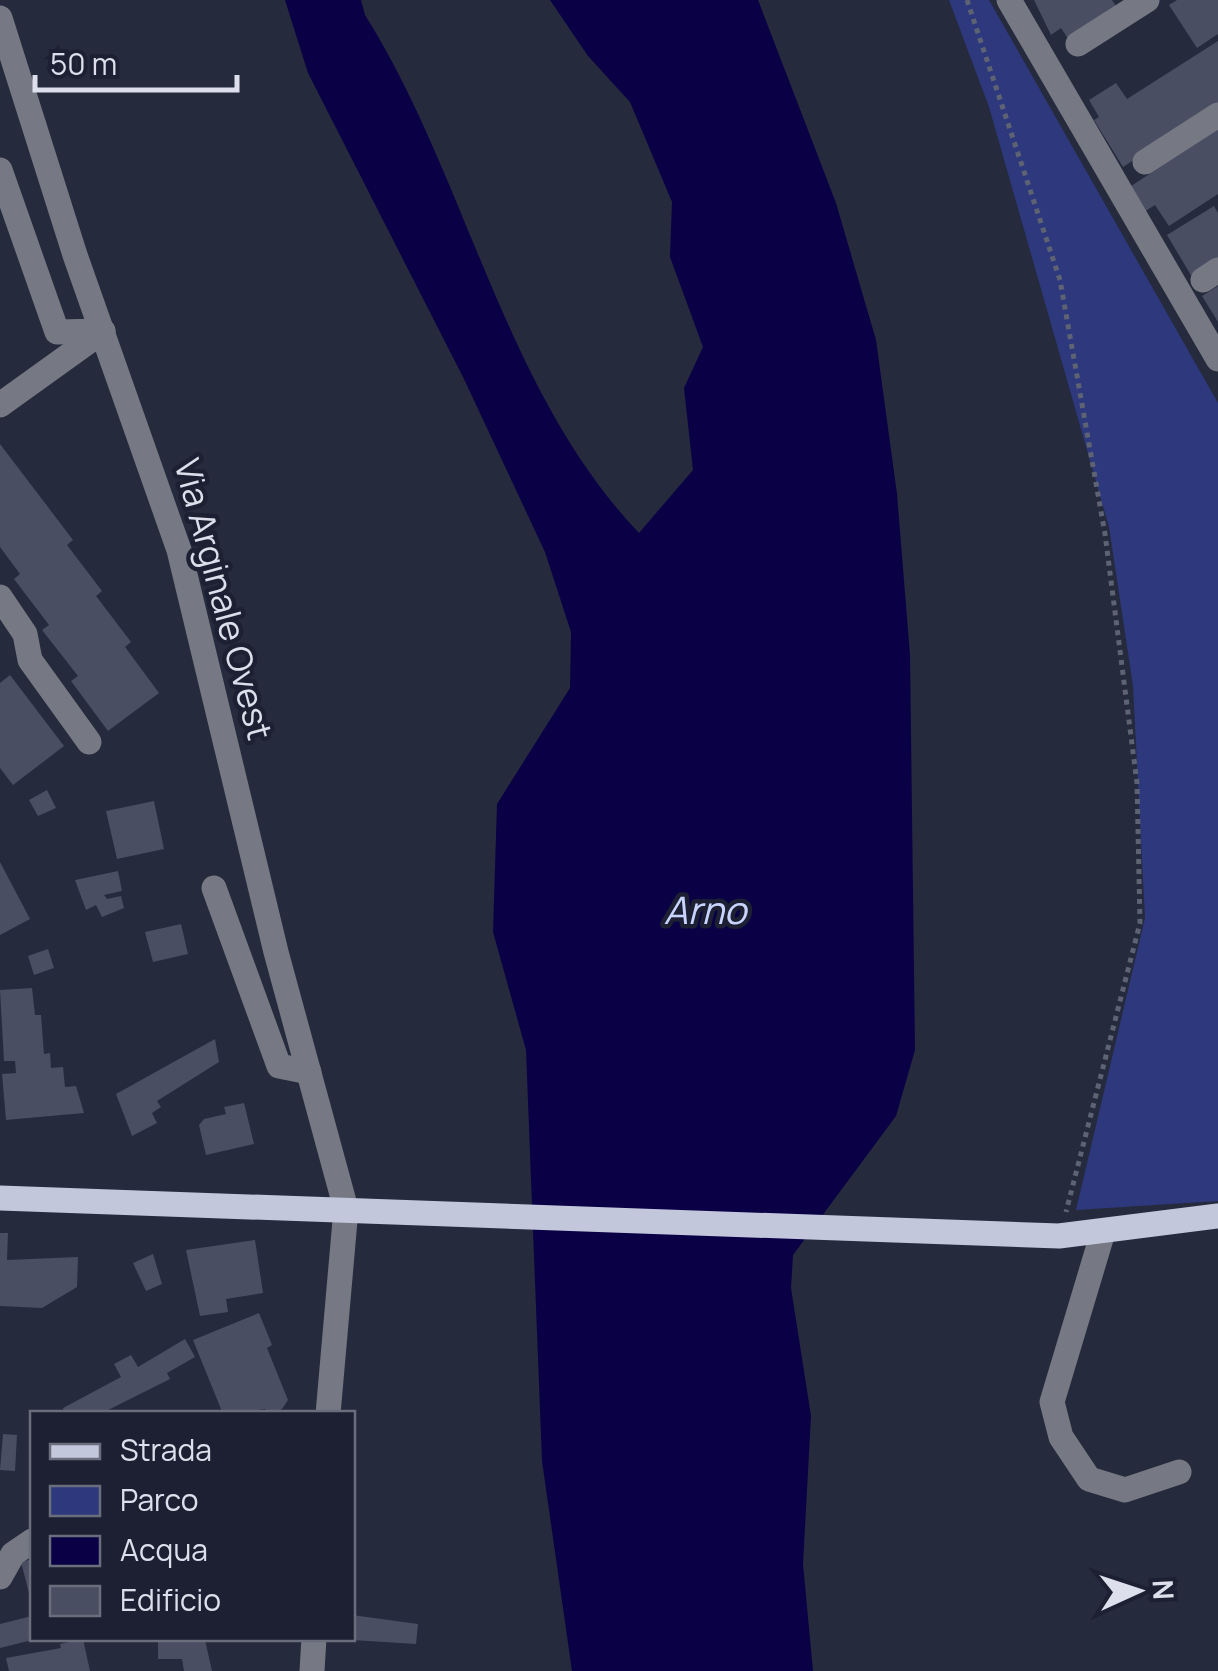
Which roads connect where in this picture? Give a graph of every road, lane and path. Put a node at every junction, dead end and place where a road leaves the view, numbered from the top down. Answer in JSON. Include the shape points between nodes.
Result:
{"nodes":[{"id":1,"x":967,"y":0,"type":"edge"},
{"id":2,"x":1009,"y":0,"type":"edge"},
{"id":3,"x":1147,"y":0,"type":"edge"},
{"id":4,"x":0,"y":18,"type":"edge"},
{"id":5,"x":1078,"y":44,"type":"dead end"},
{"id":6,"x":1218,"y":115,"type":"edge"},
{"id":7,"x":1145,"y":162,"type":"dead end"},
{"id":8,"x":0,"y":170,"type":"edge"},
{"id":9,"x":103,"y":332,"type":"junction"},
{"id":10,"x":1218,"y":358,"type":"edge"},
{"id":11,"x":0,"y":405,"type":"edge"},
{"id":12,"x":0,"y":597,"type":"edge"},
{"id":13,"x":89,"y":742,"type":"dead end"},
{"id":14,"x":214,"y":888,"type":"dead end"},
{"id":15,"x":309,"y":1072,"type":"junction"},
{"id":16,"x":0,"y":1198,"type":"edge"},
{"id":17,"x":346,"y":1209,"type":"junction"},
{"id":18,"x":1218,"y":1216,"type":"edge"},
{"id":19,"x":1103,"y":1232,"type":"junction"},
{"id":20,"x":1060,"y":1236,"type":"junction"},
{"id":21,"x":327,"y":1411,"type":"edge"},
{"id":22,"x":1178,"y":1472,"type":"dead end"},
{"id":23,"x":30,"y":1542,"type":"edge"},
{"id":24,"x":0,"y":1576,"type":"edge"},
{"id":25,"x":314,"y":1641,"type":"edge"},
{"id":26,"x":312,"y":1671,"type":"edge"}],
"edges":[{"from":1,"to":20,"type":"path","via":[[1060,280],[1108,554],[1136,783],[1140,923]]},
{"from":2,"to":10,"type":"street"},
{"from":3,"to":5,"type":"street"},
{"from":4,"to":9,"type":"street","name":"Via Arginale Ovest"},
{"from":6,"to":7,"type":"street"},
{"from":8,"to":9,"type":"street","via":[[57,332]]},
{"from":9,"to":11,"type":"street"},
{"from":9,"to":15,"type":"street","name":"Via Arginale Ovest","via":[[179,550]]},
{"from":12,"to":13,"type":"street","via":[[26,634],[30,660]]},
{"from":14,"to":15,"type":"street","via":[[279,1066]]},
{"from":15,"to":17,"type":"street","name":"Via Arginale Ovest"},
{"from":16,"to":17,"type":"main road"},
{"from":17,"to":20,"type":"main road"},
{"from":17,"to":21,"type":"street"},
{"from":18,"to":19,"type":"main road"},
{"from":19,"to":20,"type":"main road"},
{"from":19,"to":22,"type":"street","via":[[1052,1402],[1061,1437],[1089,1479],[1125,1490]]},
{"from":23,"to":24,"type":"street"},
{"from":25,"to":26,"type":"street"}]}
